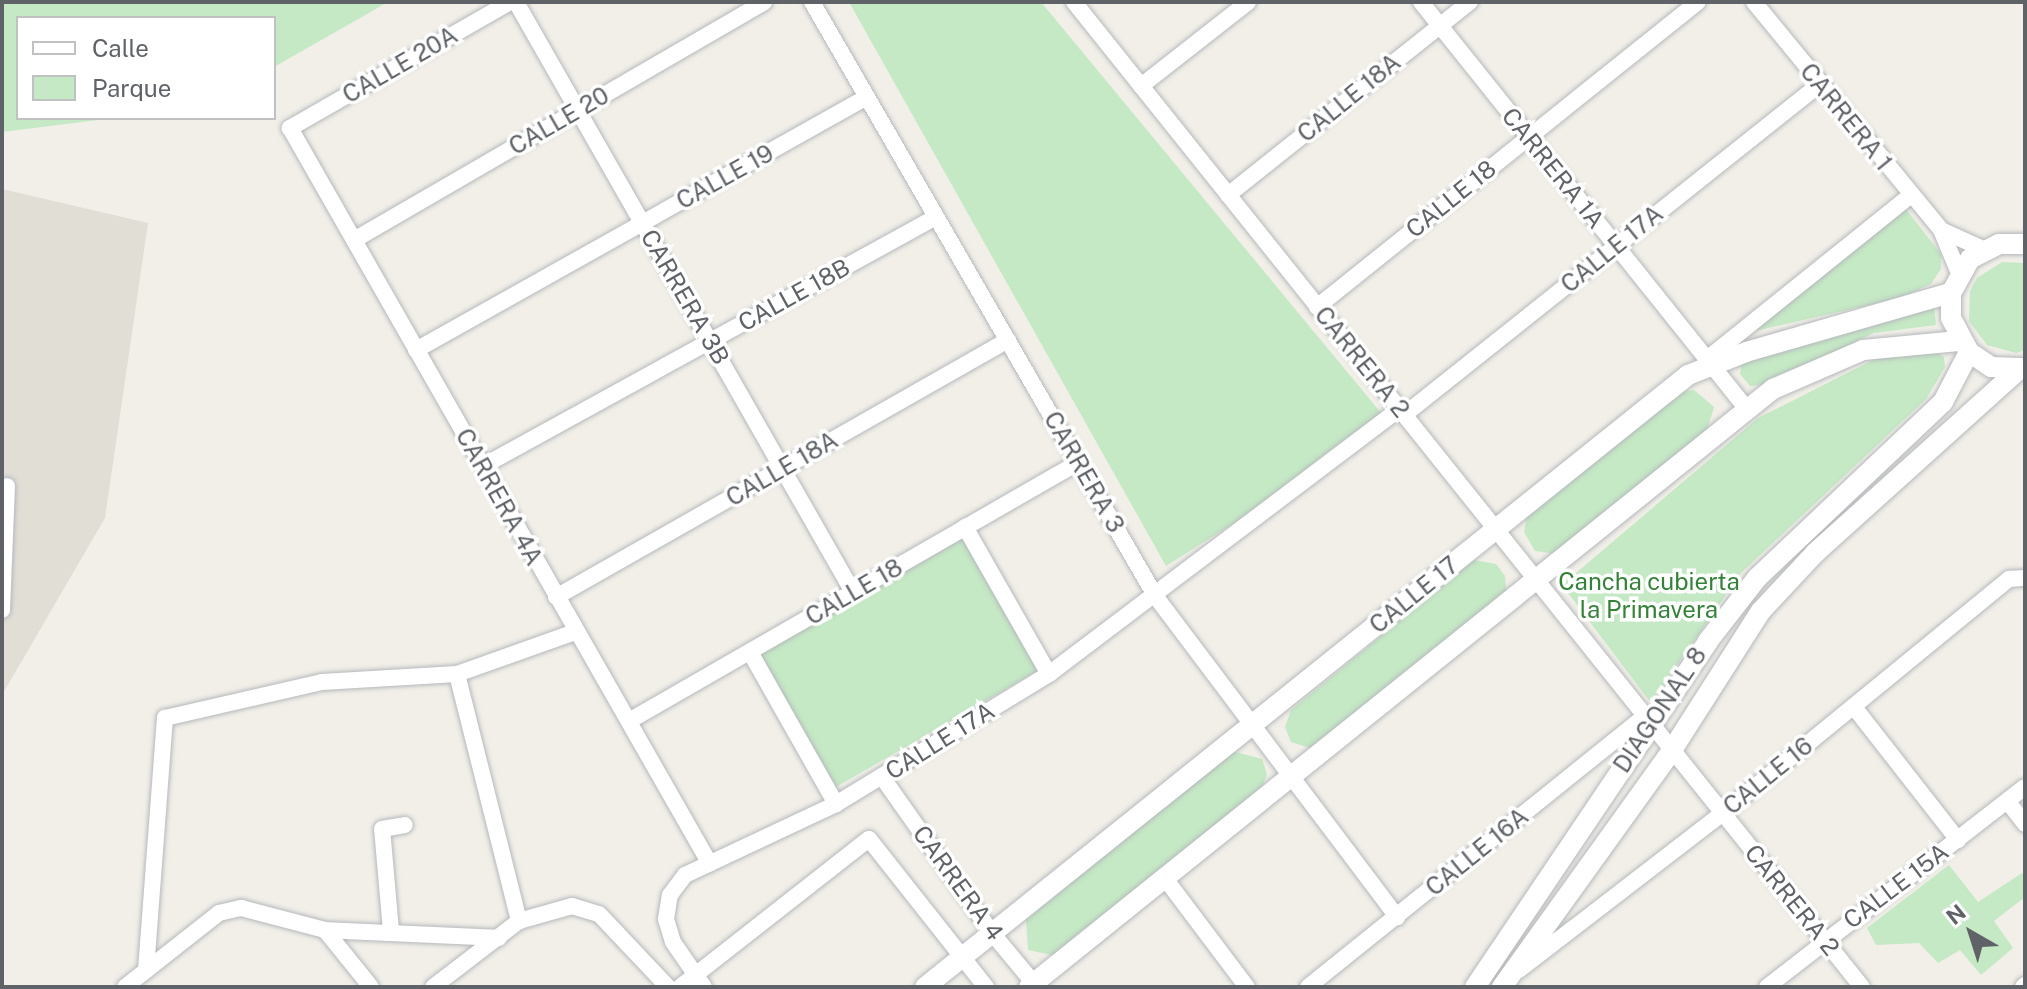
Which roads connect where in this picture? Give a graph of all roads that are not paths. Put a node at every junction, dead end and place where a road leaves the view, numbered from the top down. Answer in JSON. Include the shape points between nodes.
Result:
{"nodes":[{"id":1,"x":513,"y":2,"type":"edge"},
{"id":2,"x":764,"y":2,"type":"edge"},
{"id":3,"x":812,"y":2,"type":"edge"},
{"id":4,"x":1074,"y":2,"type":"edge"},
{"id":5,"x":1248,"y":2,"type":"edge"},
{"id":6,"x":1421,"y":2,"type":"edge"},
{"id":7,"x":1470,"y":2,"type":"edge"},
{"id":8,"x":1698,"y":2,"type":"edge"},
{"id":9,"x":1754,"y":2,"type":"edge"},
{"id":10,"x":1440,"y":26,"type":"junction"},
{"id":11,"x":1820,"y":84,"type":"junction"},
{"id":12,"x":1141,"y":86,"type":"junction"},
{"id":13,"x":867,"y":97,"type":"junction"},
{"id":14,"x":578,"y":111,"type":"junction"},
{"id":15,"x":290,"y":128,"type":"joint"},
{"id":16,"x":1529,"y":137,"type":"junction"},
{"id":17,"x":1228,"y":195,"type":"junction"},
{"id":18,"x":1910,"y":196,"type":"junction"},
{"id":19,"x":936,"y":217,"type":"junction"},
{"id":20,"x":642,"y":223,"type":"junction"},
{"id":21,"x":1941,"y":230,"type":"junction"},
{"id":22,"x":354,"y":240,"type":"junction"},
{"id":23,"x":2022,"y":241,"type":"edge"},
{"id":24,"x":1616,"y":246,"type":"junction"},
{"id":25,"x":1985,"y":250,"type":"junction"},
{"id":26,"x":1959,"y":273,"type":"junction"},
{"id":27,"x":1951,"y":293,"type":"junction"},
{"id":28,"x":1317,"y":307,"type":"junction"},
{"id":29,"x":1008,"y":340,"type":"junction"},
{"id":30,"x":710,"y":342,"type":"junction"},
{"id":31,"x":1964,"y":346,"type":"junction"},
{"id":32,"x":416,"y":350,"type":"junction"},
{"id":33,"x":1709,"y":362,"type":"junction"},
{"id":34,"x":2021,"y":369,"type":"edge"},
{"id":35,"x":1746,"y":408,"type":"junction"},
{"id":36,"x":1402,"y":412,"type":"junction"},
{"id":37,"x":1079,"y":462,"type":"junction"},
{"id":38,"x":483,"y":466,"type":"junction"},
{"id":39,"x":783,"y":468,"type":"junction"},
{"id":40,"x":7,"y":486,"type":"dead end"},
{"id":41,"x":965,"y":527,"type":"junction"},
{"id":42,"x":1496,"y":529,"type":"junction"},
{"id":43,"x":1535,"y":578,"type":"junction"},
{"id":44,"x":2025,"y":578,"type":"edge"},
{"id":45,"x":853,"y":592,"type":"junction"},
{"id":46,"x":556,"y":597,"type":"junction"},
{"id":47,"x":1156,"y":597,"type":"junction"},
{"id":48,"x":2,"y":610,"type":"edge"},
{"id":49,"x":575,"y":632,"type":"junction"},
{"id":50,"x":750,"y":652,"type":"junction"},
{"id":51,"x":457,"y":674,"type":"junction"},
{"id":52,"x":1049,"y":674,"type":"junction"},
{"id":53,"x":1854,"y":707,"type":"junction"},
{"id":54,"x":1648,"y":719,"type":"junction"},
{"id":55,"x":629,"y":721,"type":"junction"},
{"id":56,"x":1252,"y":725,"type":"junction"},
{"id":57,"x":1672,"y":750,"type":"junction"},
{"id":58,"x":1290,"y":775,"type":"junction"},
{"id":59,"x":882,"y":777,"type":"junction"},
{"id":60,"x":2025,"y":787,"type":"edge"},
{"id":61,"x":2008,"y":802,"type":"junction"},
{"id":62,"x":836,"y":804,"type":"junction"},
{"id":63,"x":1723,"y":813,"type":"junction"},
{"id":64,"x":2025,"y":824,"type":"edge"},
{"id":65,"x":405,"y":825,"type":"dead end"},
{"id":66,"x":1958,"y":840,"type":"junction"},
{"id":67,"x":710,"y":864,"type":"junction"},
{"id":68,"x":1164,"y":877,"type":"junction"},
{"id":69,"x":1397,"y":917,"type":"junction"},
{"id":70,"x":519,"y":921,"type":"junction"},
{"id":71,"x":325,"y":930,"type":"junction"},
{"id":72,"x":391,"y":931,"type":"junction"},
{"id":73,"x":992,"y":933,"type":"junction"},
{"id":74,"x":499,"y":938,"type":"junction"},
{"id":75,"x":1824,"y":940,"type":"junction"},
{"id":76,"x":961,"y":958,"type":"junction"},
{"id":77,"x":146,"y":970,"type":"junction"},
{"id":78,"x":366,"y":981,"type":"edge"},
{"id":79,"x":699,"y":981,"type":"edge"},
{"id":80,"x":1506,"y":982,"type":"edge"},
{"id":81,"x":1033,"y":986,"type":"edge"},
{"id":82,"x":125,"y":987,"type":"edge"},
{"id":83,"x":349,"y":987,"type":"edge"},
{"id":84,"x":433,"y":987,"type":"edge"},
{"id":85,"x":668,"y":987,"type":"edge"},
{"id":86,"x":680,"y":987,"type":"edge"},
{"id":87,"x":925,"y":987,"type":"edge"},
{"id":88,"x":986,"y":987,"type":"edge"},
{"id":89,"x":1247,"y":987,"type":"edge"},
{"id":90,"x":1308,"y":987,"type":"edge"},
{"id":91,"x":1475,"y":987,"type":"edge"},
{"id":92,"x":1767,"y":987,"type":"edge"},
{"id":93,"x":1862,"y":987,"type":"edge"}],
"edges":[{"from":1,"to":14,"type":"street","name":"CARRERA 3B"},
{"from":1,"to":15,"type":"street","name":"CALLE 20A"},
{"from":2,"to":14,"type":"street","name":"CALLE 20"},
{"from":3,"to":13,"type":"street","name":"CARRERA 3"},
{"from":4,"to":12,"type":"street","name":"CARRERA 2"},
{"from":5,"to":12,"type":"street"},
{"from":6,"to":10,"type":"street","name":"CARRERA 1A"},
{"from":7,"to":10,"type":"street","name":"CALLE 18A"},
{"from":8,"to":16,"type":"street","name":"CALLE 18"},
{"from":9,"to":11,"type":"street","name":"CARRERA 1"},
{"from":10,"to":16,"type":"street","name":"CARRERA 1A"},
{"from":10,"to":17,"type":"street","name":"CALLE 18A"},
{"from":11,"to":18,"type":"street","name":"CARRERA 1"},
{"from":11,"to":24,"type":"street","name":"CALLE 17A"},
{"from":12,"to":17,"type":"street","name":"CARRERA 2"},
{"from":13,"to":19,"type":"street","name":"CARRERA 3"},
{"from":13,"to":20,"type":"street","name":"CALLE 19"},
{"from":14,"to":20,"type":"street","name":"CARRERA 3B"},
{"from":14,"to":22,"type":"street","name":"CALLE 20"},
{"from":15,"to":22,"type":"street","name":"CARRERA 4A"},
{"from":16,"to":24,"type":"street","name":"CARRERA 1A"},
{"from":16,"to":28,"type":"street","name":"CALLE 18"},
{"from":17,"to":28,"type":"street","name":"CARRERA 2"},
{"from":18,"to":21,"type":"street","name":"CARRERA 1"},
{"from":18,"to":33,"type":"street"},
{"from":19,"to":29,"type":"street","name":"CARRERA 3"},
{"from":19,"to":30,"type":"street","name":"CALLE 18B"},
{"from":20,"to":30,"type":"street","name":"CARRERA 3B"},
{"from":20,"to":32,"type":"street","name":"CALLE 19"},
{"from":21,"to":25,"type":"street","name":"CARRERA 1"},
{"from":21,"to":26,"type":"street","name":"CARRERA 1"},
{"from":22,"to":32,"type":"street","name":"CARRERA 4A"},
{"from":23,"to":25,"type":"street"},
{"from":24,"to":33,"type":"street","name":"CARRERA 1A"},
{"from":24,"to":36,"type":"street","name":"CALLE 17A"},
{"from":25,"to":26,"type":"street"},
{"from":26,"to":27,"type":"street"},
{"from":27,"to":31,"type":"street","via":[[1951,318]]},
{"from":27,"to":33,"type":"street","name":"CALLE 17"},
{"from":28,"to":36,"type":"street","name":"CARRERA 2"},
{"from":29,"to":37,"type":"street","name":"CARRERA 3"},
{"from":29,"to":39,"type":"street","name":"CALLE 18A"},
{"from":30,"to":38,"type":"street","name":"CALLE 18B"},
{"from":30,"to":39,"type":"street","name":"CARRERA 3B"},
{"from":31,"to":34,"type":"street","via":[[1991,367]]},
{"from":31,"to":35,"type":"street","via":[[1894,344],[1842,357],[1801,373]]},
{"from":31,"to":54,"type":"street","name":"DIAGONAL 8","via":[[1943,402],[1757,578]]},
{"from":32,"to":38,"type":"street","name":"CARRERA 4A"},
{"from":33,"to":35,"type":"street","name":"CARRERA 1A"},
{"from":33,"to":42,"type":"street","name":"CALLE 17"},
{"from":34,"to":57,"type":"street","name":"DIAGONAL 8","via":[[1793,576],[1738,641]]},
{"from":35,"to":43,"type":"street"},
{"from":36,"to":42,"type":"street","name":"CARRERA 2"},
{"from":36,"to":47,"type":"street","name":"CALLE 17A"},
{"from":37,"to":41,"type":"street","name":"CALLE 18"},
{"from":37,"to":47,"type":"street","name":"CARRERA 3"},
{"from":38,"to":46,"type":"street","name":"CARRERA 4A"},
{"from":39,"to":45,"type":"street","name":"CARRERA 3B"},
{"from":39,"to":46,"type":"street","name":"CALLE 18A"},
{"from":40,"to":48,"type":"street"},
{"from":41,"to":45,"type":"street","name":"CALLE 18"},
{"from":41,"to":52,"type":"street"},
{"from":42,"to":43,"type":"street","name":"CARRERA 2"},
{"from":42,"to":56,"type":"street","name":"CALLE 17"},
{"from":43,"to":54,"type":"street","name":"CARRERA 2"},
{"from":43,"to":58,"type":"street"},
{"from":44,"to":53,"type":"street","name":"CALLE 16","via":[[2009,579]]},
{"from":45,"to":50,"type":"street","name":"CALLE 18"},
{"from":46,"to":49,"type":"street","name":"CARRERA 4A"},
{"from":47,"to":52,"type":"street","name":"CALLE 17A"},
{"from":47,"to":56,"type":"street","name":"CARRERA 3"},
{"from":49,"to":51,"type":"street"},
{"from":49,"to":55,"type":"street","name":"CARRERA 4A"},
{"from":50,"to":55,"type":"street","name":"CALLE 18"},
{"from":50,"to":62,"type":"street"},
{"from":51,"to":70,"type":"street"},
{"from":51,"to":77,"type":"street","via":[[322,682],[165,718]]},
{"from":52,"to":59,"type":"street","name":"CALLE 17A"},
{"from":53,"to":63,"type":"street","name":"CALLE 16"},
{"from":53,"to":66,"type":"street"},
{"from":54,"to":57,"type":"street","name":"CARRERA 2"},
{"from":54,"to":69,"type":"street","name":"CALLE 16A"},
{"from":54,"to":91,"type":"street","name":"DIAGONAL 8"},
{"from":55,"to":67,"type":"street","name":"CARRERA 4A"},
{"from":56,"to":58,"type":"street","name":"CARRERA 3"},
{"from":56,"to":73,"type":"street","name":"CALLE 17"},
{"from":57,"to":63,"type":"street","name":"CARRERA 2"},
{"from":57,"to":80,"type":"street","name":"DIAGONAL 8"},
{"from":58,"to":68,"type":"street"},
{"from":58,"to":69,"type":"street","name":"CARRERA 3"},
{"from":59,"to":62,"type":"street","name":"CALLE 17A"},
{"from":59,"to":73,"type":"street","name":"CARRERA 4"},
{"from":60,"to":61,"type":"street","name":"CALLE 15A"},
{"from":61,"to":64,"type":"street"},
{"from":61,"to":66,"type":"street","name":"CALLE 15A"},
{"from":62,"to":67,"type":"street","name":"CALLE 17A"},
{"from":63,"to":75,"type":"street","name":"CARRERA 2"},
{"from":63,"to":80,"type":"street","name":"CALLE 16"},
{"from":65,"to":72,"type":"street","via":[[382,829]]},
{"from":66,"to":75,"type":"street","name":"CALLE 15A"},
{"from":67,"to":79,"type":"street","name":"CALLE 17A","via":[[685,875],[670,895],[666,919]]},
{"from":68,"to":81,"type":"street"},
{"from":68,"to":89,"type":"street"},
{"from":69,"to":90,"type":"street","name":"CALLE 16A"},
{"from":70,"to":74,"type":"street"},
{"from":70,"to":85,"type":"street","via":[[572,906],[599,914]]},
{"from":71,"to":72,"type":"street"},
{"from":71,"to":77,"type":"street","via":[[241,908],[219,913]]},
{"from":71,"to":78,"type":"street"},
{"from":72,"to":74,"type":"street"},
{"from":73,"to":76,"type":"street","name":"CALLE 17"},
{"from":73,"to":81,"type":"street","name":"CARRERA 4"},
{"from":74,"to":84,"type":"street"},
{"from":75,"to":92,"type":"street","name":"CALLE 15A"},
{"from":75,"to":93,"type":"street","name":"CARRERA 2"},
{"from":76,"to":79,"type":"street","via":[[869,839]]},
{"from":76,"to":87,"type":"street","name":"CALLE 17"},
{"from":76,"to":88,"type":"street"},
{"from":77,"to":82,"type":"street"},
{"from":78,"to":83,"type":"street"},
{"from":79,"to":86,"type":"street"}]}
